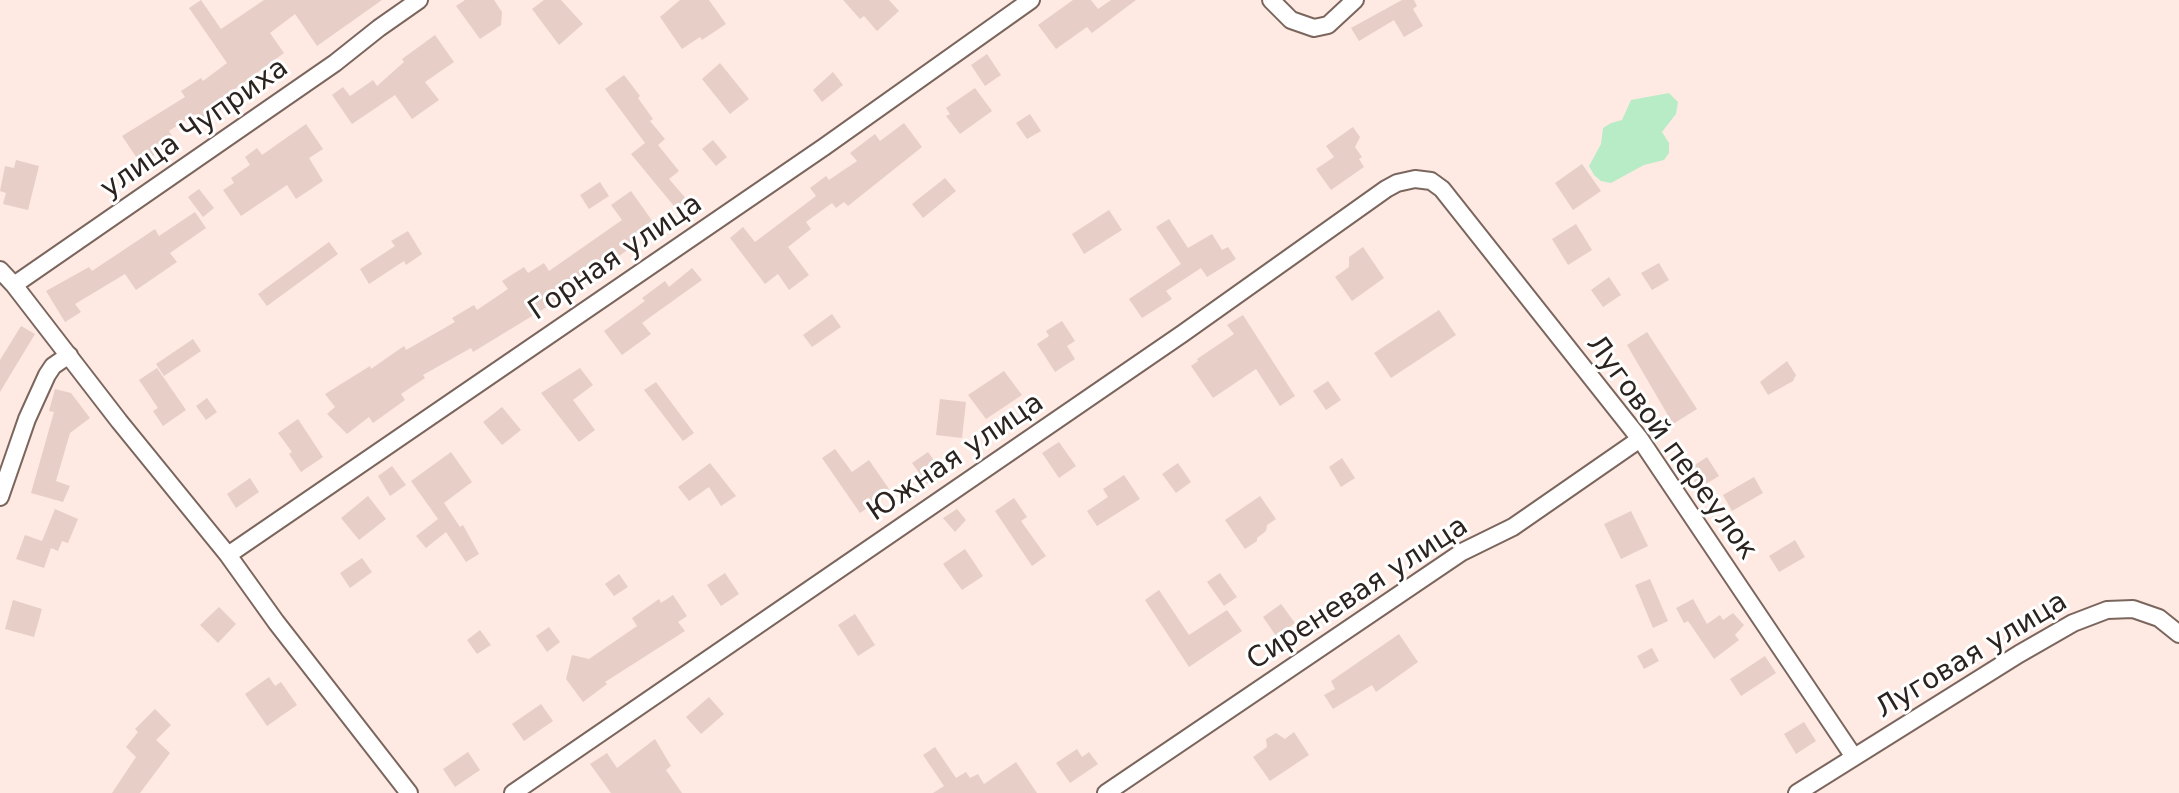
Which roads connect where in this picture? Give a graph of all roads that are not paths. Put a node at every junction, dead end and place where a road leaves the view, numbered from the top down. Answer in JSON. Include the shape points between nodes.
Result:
{"nodes":[{"id":1,"x":419,"y":0,"type":"edge"},
{"id":2,"x":1031,"y":0,"type":"edge"},
{"id":3,"x":1271,"y":0,"type":"edge"},
{"id":4,"x":1355,"y":0,"type":"edge"},
{"id":5,"x":1431,"y":181,"type":"joint"},
{"id":6,"x":0,"y":270,"type":"edge"},
{"id":7,"x":14,"y":285,"type":"junction"},
{"id":8,"x":69,"y":355,"type":"junction"},
{"id":9,"x":1640,"y":439,"type":"junction"},
{"id":10,"x":0,"y":497,"type":"edge"},
{"id":11,"x":228,"y":555,"type":"junction"},
{"id":12,"x":2179,"y":634,"type":"edge"},
{"id":13,"x":1854,"y":757,"type":"junction"},
{"id":14,"x":409,"y":793,"type":"edge"},
{"id":15,"x":513,"y":793,"type":"edge"},
{"id":16,"x":1106,"y":793,"type":"edge"},
{"id":17,"x":1797,"y":793,"type":"edge"}],
"edges":[{"from":1,"to":7,"type":"street","name":"улица Чуприха"},
{"from":2,"to":11,"type":"street","name":"Горная улица"},
{"from":3,"to":4,"type":"street","via":[[1291,20],[1314,28],[1328,25]]},
{"from":5,"to":9,"type":"street","name":"Луговой переулок"},
{"from":5,"to":15,"type":"street","name":"Южная улица","via":[[1405,180],[1386,189]]},
{"from":6,"to":7,"type":"street"},
{"from":7,"to":8,"type":"street"},
{"from":8,"to":10,"type":"street","via":[[47,375]]},
{"from":8,"to":11,"type":"street"},
{"from":9,"to":13,"type":"street","name":"Луговой переулок"},
{"from":9,"to":16,"type":"street","name":"Сиреневая улица","via":[[1523,521],[1462,552]]},
{"from":11,"to":14,"type":"street"},
{"from":12,"to":13,"type":"street","name":"Луговая улица","via":[[2146,613],[2107,610],[2019,654]]},
{"from":13,"to":17,"type":"street","name":"Луговая улица"}]}
